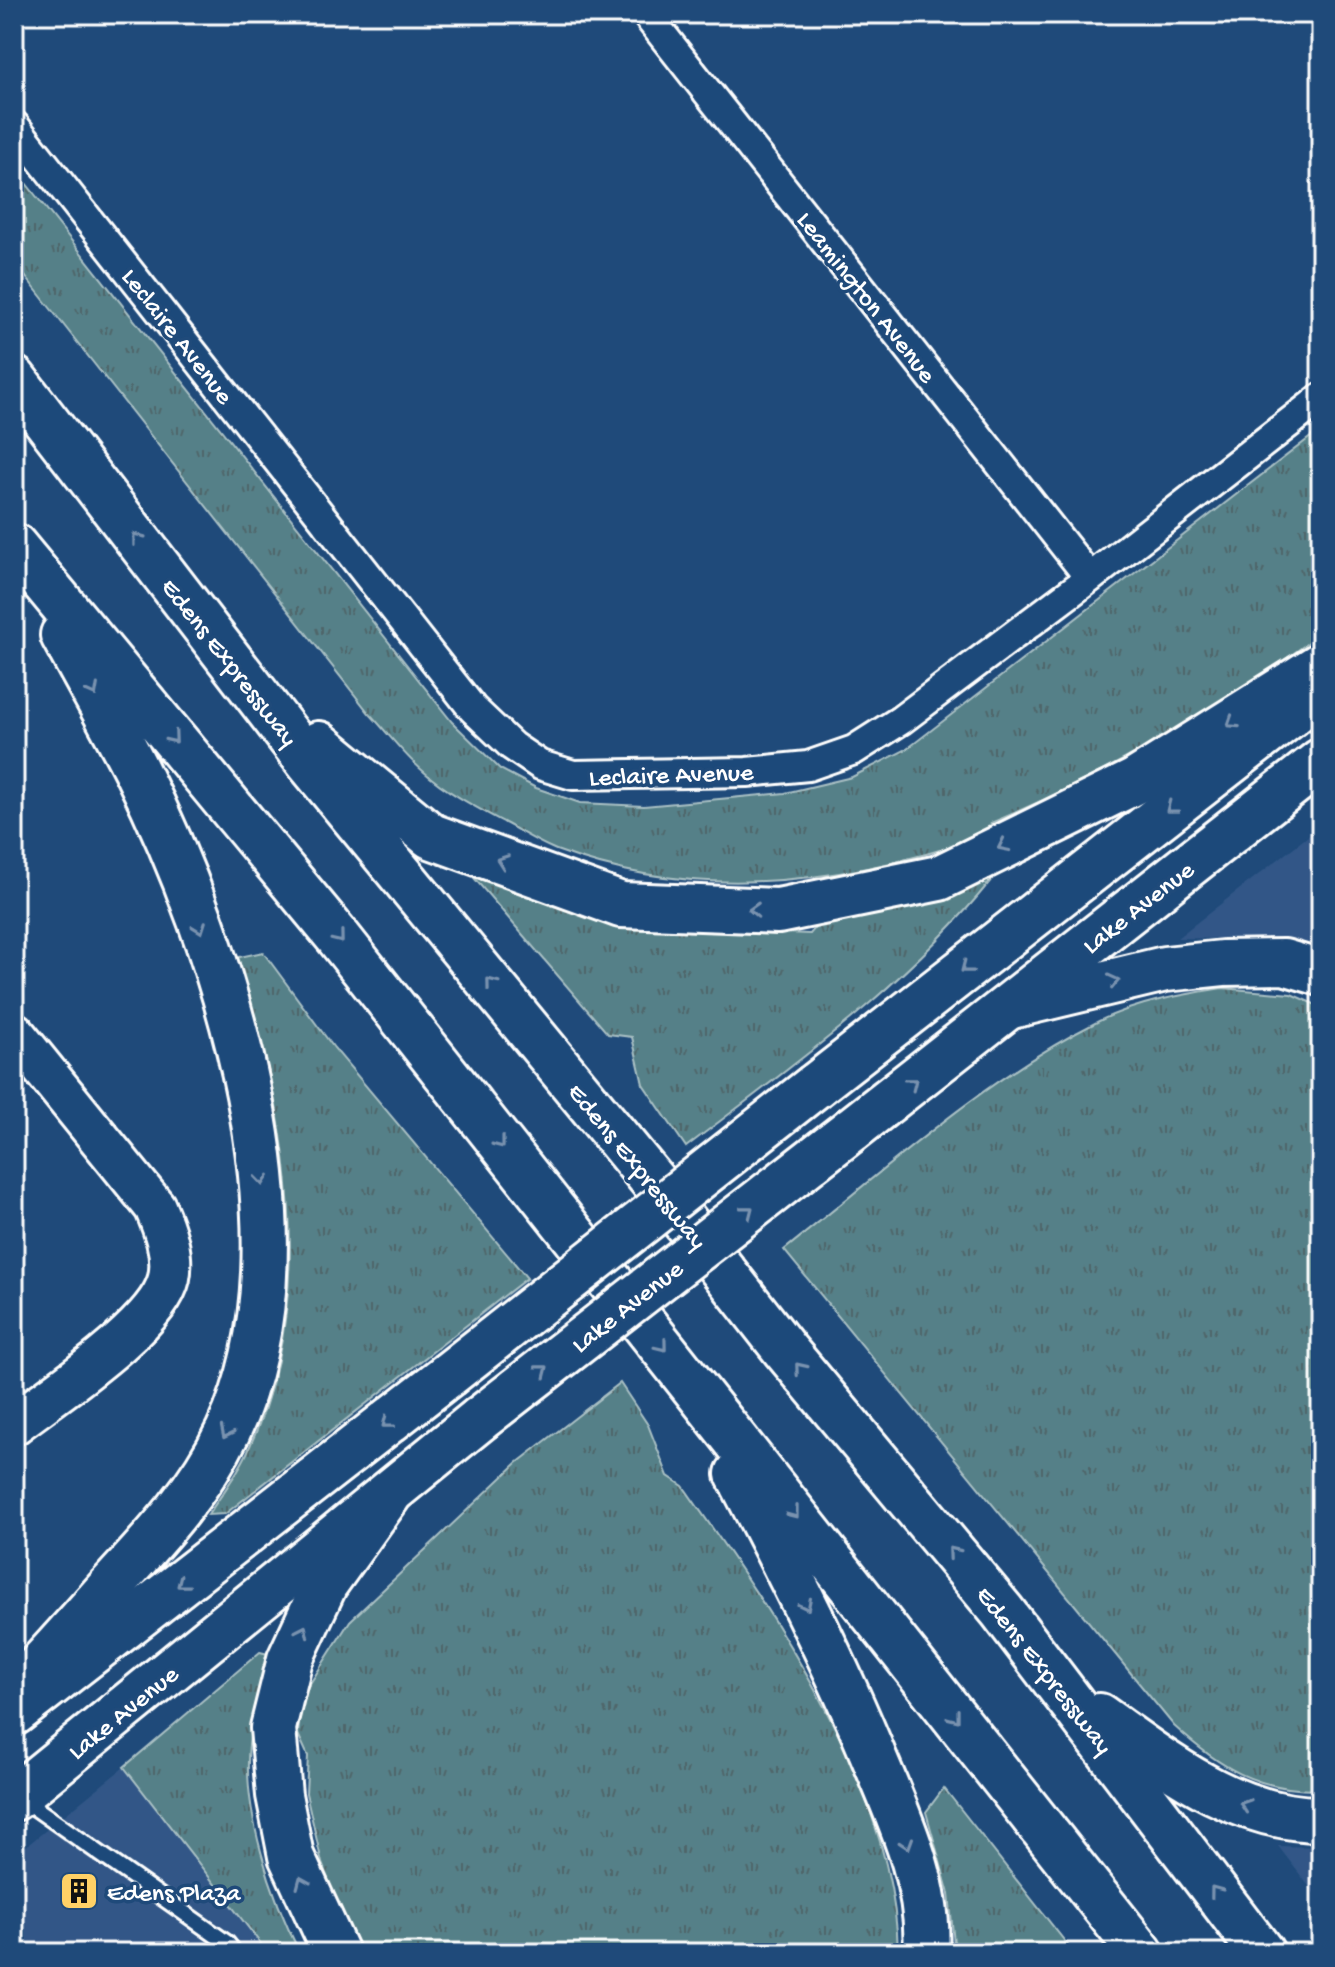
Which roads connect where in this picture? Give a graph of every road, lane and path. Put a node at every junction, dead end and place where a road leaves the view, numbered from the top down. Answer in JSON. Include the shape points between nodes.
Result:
{"nodes":[{"id":1,"x":646,"y":14,"type":"edge"},
{"id":2,"x":14,"y":125,"type":"edge"},
{"id":3,"x":14,"y":379,"type":"edge"},
{"id":4,"x":1321,"y":398,"type":"edge"},
{"id":5,"x":15,"y":547,"type":"edge"},
{"id":6,"x":1090,"y":578,"type":"junction"},
{"id":7,"x":1321,"y":665,"type":"edge"},
{"id":8,"x":253,"y":690,"type":"junction"},
{"id":9,"x":1321,"y":691,"type":"edge"},
{"id":10,"x":1321,"y":761,"type":"edge"},
{"id":11,"x":1321,"y":973,"type":"edge"},
{"id":12,"x":1011,"y":1006,"type":"junction"},
{"id":13,"x":14,"y":1033,"type":"edge"},
{"id":14,"x":694,"y":1386,"type":"junction"},
{"id":15,"x":14,"y":1424,"type":"edge"},
{"id":16,"x":388,"y":1496,"type":"junction"},
{"id":17,"x":14,"y":1692,"type":"edge"},
{"id":18,"x":1065,"y":1692,"type":"junction"},
{"id":19,"x":14,"y":1713,"type":"edge"},
{"id":20,"x":16,"y":1797,"type":"edge"},
{"id":21,"x":1321,"y":1819,"type":"edge"},
{"id":22,"x":235,"y":1953,"type":"edge"},
{"id":23,"x":336,"y":1953,"type":"edge"},
{"id":24,"x":926,"y":1953,"type":"edge"},
{"id":25,"x":1141,"y":1953,"type":"edge"},
{"id":26,"x":1262,"y":1953,"type":"edge"}],
"edges":[{"from":1,"to":6,"type":"street","name":"Leamington Avenue"},
{"from":2,"to":6,"type":"street","name":"Leclaire Avenue","via":[[473,709],[540,765],[573,775],[614,777],[808,766],[854,750],[901,720]]},
{"from":8,"to":3,"type":"main road","name":"Edens Expressway","one_way":true},
{"from":4,"to":6,"type":"street","name":"Leclaire Avenue"},
{"from":5,"to":14,"type":"main road","one_way":true,"via":[[338,937]]},
{"from":5,"to":17,"type":"main road","one_way":true,"via":[[135,770],[215,969],[257,1128],[266,1258],[262,1315],[249,1374],[228,1430],[198,1485]]},
{"from":7,"to":8,"type":"main road","one_way":true,"via":[[1136,781],[939,878],[778,911],[621,905],[431,836]]},
{"from":18,"to":8,"type":"main road","name":"Edens Expressway","one_way":true},
{"from":9,"to":19,"type":"main road","one_way":true,"bridge":true},
{"from":10,"to":12,"type":"main road","name":"Lake Avenue"},
{"from":12,"to":11,"type":"main road","one_way":true,"via":[[1165,969],[1284,962]]},
{"from":16,"to":12,"type":"main road","name":"Lake Avenue","one_way":true,"bridge":true},
{"from":13,"to":15,"type":"street","via":[[155,1207],[166,1232],[169,1278],[161,1298],[126,1337]]},
{"from":14,"to":24,"type":"main road","one_way":true,"via":[[836,1665],[895,1806],[921,1885]]},
{"from":14,"to":25,"type":"main road","one_way":true},
{"from":16,"to":20,"type":"main road","name":"Lake Avenue"},
{"from":23,"to":16,"type":"main road","one_way":true,"via":[[291,1856],[273,1728],[290,1659],[325,1584]]},
{"from":21,"to":18,"type":"main road","one_way":true,"via":[[1243,1807],[1186,1778]]},
{"from":26,"to":18,"type":"main road","name":"Edens Expressway","one_way":true},
{"from":20,"to":22,"type":"lane"}]}
